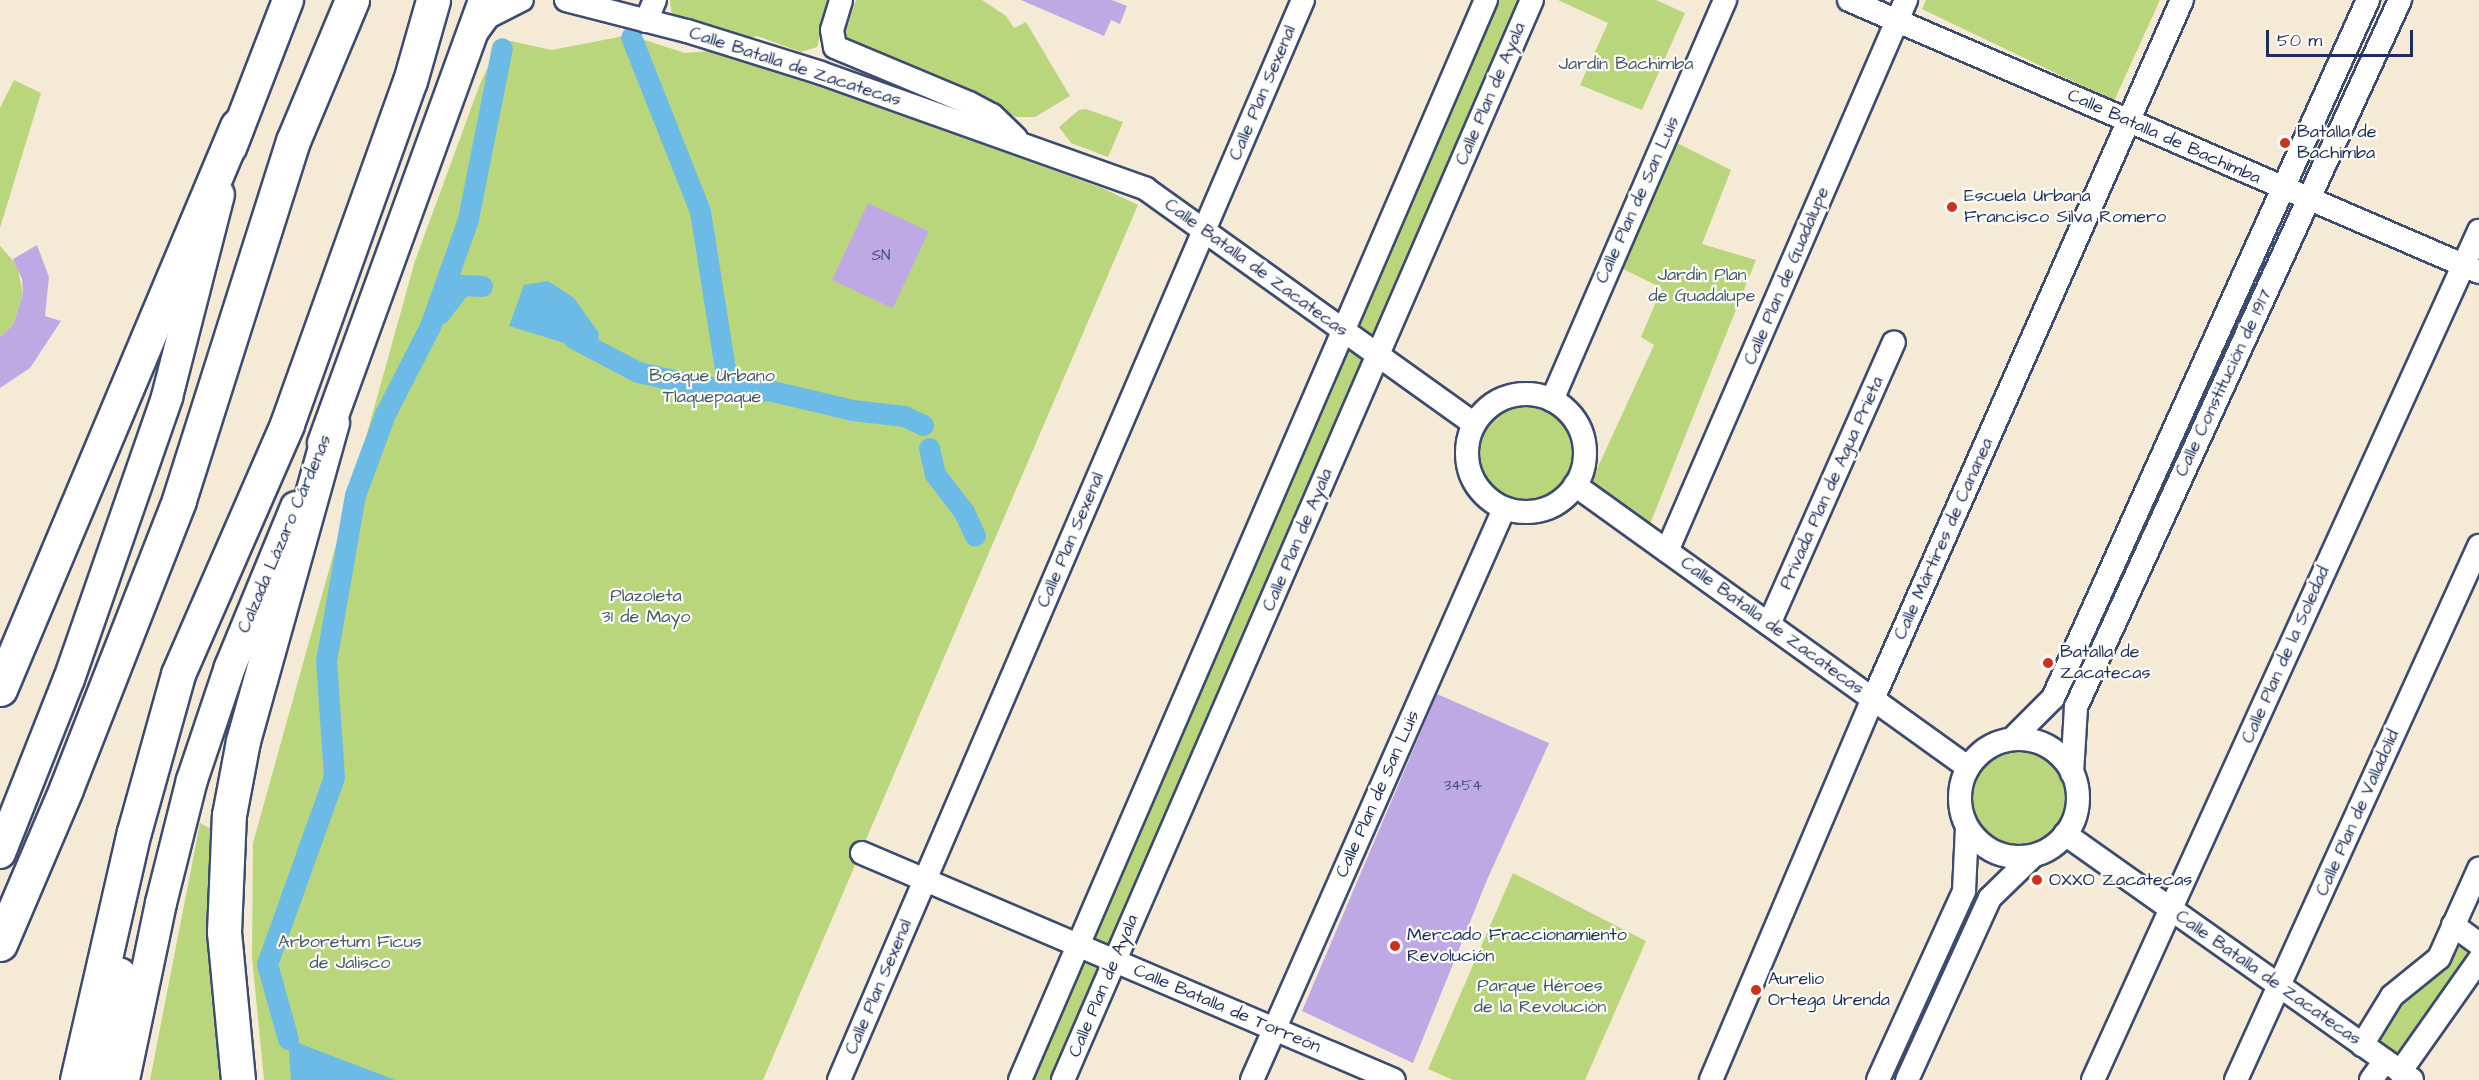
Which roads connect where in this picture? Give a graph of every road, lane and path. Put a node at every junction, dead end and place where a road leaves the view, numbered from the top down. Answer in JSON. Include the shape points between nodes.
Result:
{"nodes":[{"id":1,"x":288,"y":0,"type":"edge"},
{"id":2,"x":352,"y":0,"type":"edge"},
{"id":3,"x":433,"y":0,"type":"edge"},
{"id":4,"x":484,"y":0,"type":"edge"},
{"id":5,"x":522,"y":0,"type":"edge"},
{"id":6,"x":566,"y":0,"type":"edge"},
{"id":7,"x":655,"y":0,"type":"edge"},
{"id":8,"x":842,"y":0,"type":"edge"},
{"id":9,"x":1303,"y":0,"type":"edge"},
{"id":10,"x":1486,"y":0,"type":"edge"},
{"id":11,"x":1532,"y":0,"type":"edge"},
{"id":12,"x":1725,"y":0,"type":"edge"},
{"id":13,"x":1849,"y":0,"type":"edge"},
{"id":14,"x":1906,"y":0,"type":"edge"},
{"id":15,"x":2182,"y":0,"type":"edge"},
{"id":16,"x":2368,"y":0,"type":"edge"},
{"id":17,"x":2400,"y":0,"type":"edge"},
{"id":18,"x":646,"y":21,"type":"junction"},
{"id":19,"x":1897,"y":21,"type":"junction"},
{"id":20,"x":835,"y":47,"type":"junction"},
{"id":21,"x":463,"y":54,"type":"junction"},
{"id":22,"x":821,"y":72,"type":"junction"},
{"id":23,"x":2128,"y":121,"type":"junction"},
{"id":24,"x":237,"y":126,"type":"junction"},
{"id":25,"x":1022,"y":143,"type":"junction"},
{"id":26,"x":2283,"y":189,"type":"junction"},
{"id":27,"x":2308,"y":200,"type":"junction"},
{"id":28,"x":1203,"y":231,"type":"junction"},
{"id":29,"x":2479,"y":231,"type":"edge"},
{"id":30,"x":2471,"y":269,"type":"edge"},
{"id":31,"x":1343,"y":331,"type":"junction"},
{"id":32,"x":1894,"y":342,"type":"dead end"},
{"id":33,"x":1378,"y":356,"type":"junction"},
{"id":34,"x":1552,"y":400,"type":"junction"},
{"id":35,"x":332,"y":422,"type":"junction"},
{"id":36,"x":1474,"y":424,"type":"junction"},
{"id":37,"x":1575,"y":485,"type":"junction"},
{"id":38,"x":1504,"y":509,"type":"junction"},
{"id":39,"x":2479,"y":546,"type":"edge"},
{"id":40,"x":1667,"y":551,"type":"junction"},
{"id":41,"x":1769,"y":624,"type":"junction"},
{"id":42,"x":0,"y":689,"type":"edge"},
{"id":43,"x":1873,"y":699,"type":"junction"},
{"id":44,"x":2012,"y":739,"type":"junction"},
{"id":45,"x":1968,"y":767,"type":"junction"},
{"id":46,"x":2073,"y":773,"type":"junction"},
{"id":47,"x":15,"y":814,"type":"junction"},
{"id":48,"x":1967,"y":828,"type":"junction"},
{"id":49,"x":134,"y":832,"type":"junction"},
{"id":50,"x":2065,"y":834,"type":"junction"},
{"id":51,"x":0,"y":841,"type":"edge"},
{"id":52,"x":0,"y":853,"type":"edge"},
{"id":53,"x":862,"y":853,"type":"dead end"},
{"id":54,"x":2033,"y":856,"type":"junction"},
{"id":55,"x":2479,"y":869,"type":"edge"},
{"id":56,"x":925,"y":880,"type":"junction"},
{"id":57,"x":2170,"y":909,"type":"junction"},
{"id":58,"x":2453,"y":926,"type":"junction"},
{"id":59,"x":0,"y":944,"type":"edge"},
{"id":60,"x":2479,"y":944,"type":"edge"},
{"id":61,"x":1078,"y":945,"type":"junction"},
{"id":62,"x":2479,"y":960,"type":"edge"},
{"id":63,"x":1115,"y":961,"type":"junction"},
{"id":64,"x":2279,"y":986,"type":"junction"},
{"id":65,"x":1274,"y":1029,"type":"junction"},
{"id":66,"x":2362,"y":1045,"type":"junction"},
{"id":67,"x":2399,"y":1071,"type":"edge"},
{"id":68,"x":77,"y":1080,"type":"edge"},
{"id":69,"x":110,"y":1080,"type":"edge"},
{"id":70,"x":124,"y":1080,"type":"edge"},
{"id":71,"x":238,"y":1080,"type":"edge"},
{"id":72,"x":839,"y":1080,"type":"edge"},
{"id":73,"x":1020,"y":1080,"type":"edge"},
{"id":74,"x":1064,"y":1080,"type":"edge"},
{"id":75,"x":1252,"y":1080,"type":"edge"},
{"id":76,"x":1394,"y":1080,"type":"edge"},
{"id":77,"x":1711,"y":1080,"type":"edge"},
{"id":78,"x":1878,"y":1080,"type":"edge"},
{"id":79,"x":1907,"y":1080,"type":"edge"},
{"id":80,"x":2093,"y":1080,"type":"edge"},
{"id":81,"x":2236,"y":1080,"type":"edge"},
{"id":82,"x":2371,"y":1080,"type":"edge"}],
"edges":[{"from":1,"to":24,"type":"main road"},
{"from":2,"to":59,"type":"highway","via":[[294,141],[179,500],[66,789]]},
{"from":3,"to":49,"type":"highway","via":[[410,81],[287,424],[178,674]]},
{"from":4,"to":21,"type":"main road","name":"Calzada Lázaro Cárdenas"},
{"from":5,"to":21,"type":"street","via":[[488,16]]},
{"from":6,"to":18,"type":"street","name":"Calle Batalla de Zacatecas"},
{"from":7,"to":18,"type":"street"},
{"from":8,"to":20,"type":"street","name":"Calle Batalla de Zacatecas","via":[[832,30]]},
{"from":9,"to":28,"type":"street","name":"Calle Plan Sexenal"},
{"from":10,"to":31,"type":"street"},
{"from":11,"to":33,"type":"street","name":"Calle Plan de Ayala"},
{"from":12,"to":34,"type":"street","name":"Calle Plan de San Luis"},
{"from":13,"to":19,"type":"street","name":"Calle Batalla de Bachimba"},
{"from":14,"to":19,"type":"street","name":"Calle Plan de Guadalupe"},
{"from":15,"to":23,"type":"street","name":"Calle Mártires de Cananea"},
{"from":16,"to":26,"type":"street","name":"Calle Constitución de 1917"},
{"from":17,"to":27,"type":"street","name":"Calle Constitución de 1917"},
{"from":18,"to":22,"type":"street","name":"Calle Batalla de Zacatecas"},
{"from":19,"to":23,"type":"street","name":"Calle Batalla de Bachimba"},
{"from":19,"to":40,"type":"street","name":"Calle Plan de Guadalupe"},
{"from":20,"to":22,"type":"street"},
{"from":20,"to":25,"type":"street","name":"Calle Batalla de Zacatecas","via":[[977,107],[992,115]]},
{"from":21,"to":35,"type":"main road","name":"Calzada Lázaro Cárdenas"},
{"from":22,"to":25,"type":"street","name":"Calle Batalla de Zacatecas"},
{"from":23,"to":26,"type":"street","name":"Calle Batalla de Bachimba"},
{"from":23,"to":43,"type":"street","name":"Calle Mártires de Cananea"},
{"from":24,"to":42,"type":"highway"},
{"from":24,"to":47,"type":"main road","via":[[168,397],[69,680]]},
{"from":25,"to":28,"type":"street","name":"Calle Batalla de Zacatecas","via":[[1146,189]]},
{"from":26,"to":27,"type":"street","name":"Calle Batalla de Bachimba"},
{"from":26,"to":44,"type":"street","name":"Calle Constitución de 1917","via":[[2053,698]]},
{"from":27,"to":30,"type":"street","name":"Calle Batalla de Bachimba"},
{"from":27,"to":46,"type":"street","name":"Calle Constitución de 1917","via":[[2076,707]]},
{"from":28,"to":31,"type":"street","name":"Calle Batalla de Zacatecas"},
{"from":28,"to":56,"type":"street","name":"Calle Plan Sexenal"},
{"from":29,"to":30,"type":"street","name":"Calle Plan de la Soledad"},
{"from":30,"to":57,"type":"street","name":"Calle Plan de la Soledad"},
{"from":31,"to":33,"type":"street","name":"Calle Batalla de Zacatecas"},
{"from":31,"to":61,"type":"street"},
{"from":32,"to":41,"type":"street","name":"Privada Plan de Agua Prieta"},
{"from":33,"to":36,"type":"street","name":"Calle Batalla de Zacatecas"},
{"from":33,"to":63,"type":"street","name":"Calle Plan de Ayala"},
{"from":34,"to":36,"type":"street","via":[[1530,394],[1508,396],[1488,407]]},
{"from":34,"to":37,"type":"street","via":[[1565,409],[1583,437],[1582,470]]},
{"from":35,"to":70,"type":"main road","name":"Calzada Lázaro Cárdenas","via":[[230,667],[192,780],[161,903]]},
{"from":35,"to":71,"type":"highway","via":[[243,741],[229,815],[224,932]]},
{"from":36,"to":38,"type":"street","via":[[1466,448],[1469,473],[1483,495]]},
{"from":37,"to":38,"type":"street","via":[[1562,500],[1544,510],[1524,513]]},
{"from":37,"to":40,"type":"street","name":"Calle Batalla de Zacatecas"},
{"from":38,"to":65,"type":"street","name":"Calle Plan de San Luis"},
{"from":39,"to":64,"type":"street","name":"Calle Plan de Valladolid"},
{"from":40,"to":41,"type":"street","name":"Calle Batalla de Zacatecas"},
{"from":41,"to":43,"type":"street","name":"Calle Batalla de Zacatecas"},
{"from":43,"to":45,"type":"street","name":"Calle Batalla de Zacatecas"},
{"from":43,"to":77,"type":"street","name":"Calle Mártires de Cananea"},
{"from":44,"to":45,"type":"street","via":[[1994,744]]},
{"from":44,"to":46,"type":"street","via":[[2047,746]]},
{"from":45,"to":48,"type":"street","via":[[1960,798]]},
{"from":46,"to":50,"type":"street","via":[[2078,805]]},
{"from":47,"to":51,"type":"main road"},
{"from":47,"to":52,"type":"main road"},
{"from":48,"to":54,"type":"street","via":[[1996,853]]},
{"from":48,"to":78,"type":"street","via":[[1964,891]]},
{"from":49,"to":68,"type":"highway"},
{"from":49,"to":69,"type":"highway"},
{"from":50,"to":54,"type":"street"},
{"from":50,"to":57,"type":"street","name":"Calle Batalla de Zacatecas"},
{"from":53,"to":56,"type":"street","name":"Calle Batalla de Torreón"},
{"from":54,"to":79,"type":"street","via":[[1990,898]]},
{"from":55,"to":58,"type":"street"},
{"from":56,"to":61,"type":"street","name":"Calle Batalla de Torreón"},
{"from":56,"to":72,"type":"street","name":"Calle Plan Sexenal"},
{"from":57,"to":64,"type":"street","name":"Calle Batalla de Zacatecas"},
{"from":57,"to":80,"type":"street","name":"Calle Plan de la Soledad"},
{"from":58,"to":60,"type":"street"},
{"from":58,"to":66,"type":"street","via":[[2439,958],[2392,996]]},
{"from":61,"to":63,"type":"street","name":"Calle Batalla de Torreón"},
{"from":61,"to":73,"type":"street"},
{"from":62,"to":67,"type":"street"},
{"from":63,"to":65,"type":"street","name":"Calle Batalla de Torreón"},
{"from":63,"to":74,"type":"street","name":"Calle Plan de Ayala"},
{"from":64,"to":66,"type":"street","name":"Calle Batalla de Zacatecas"},
{"from":64,"to":81,"type":"street","name":"Calle Plan de Valladolid"},
{"from":65,"to":75,"type":"street","name":"Calle Plan de San Luis"},
{"from":65,"to":76,"type":"street","name":"Calle Batalla de Torreón"},
{"from":66,"to":67,"type":"street","name":"Calle Batalla de Zacatecas"},
{"from":67,"to":82,"type":"street"}]}
